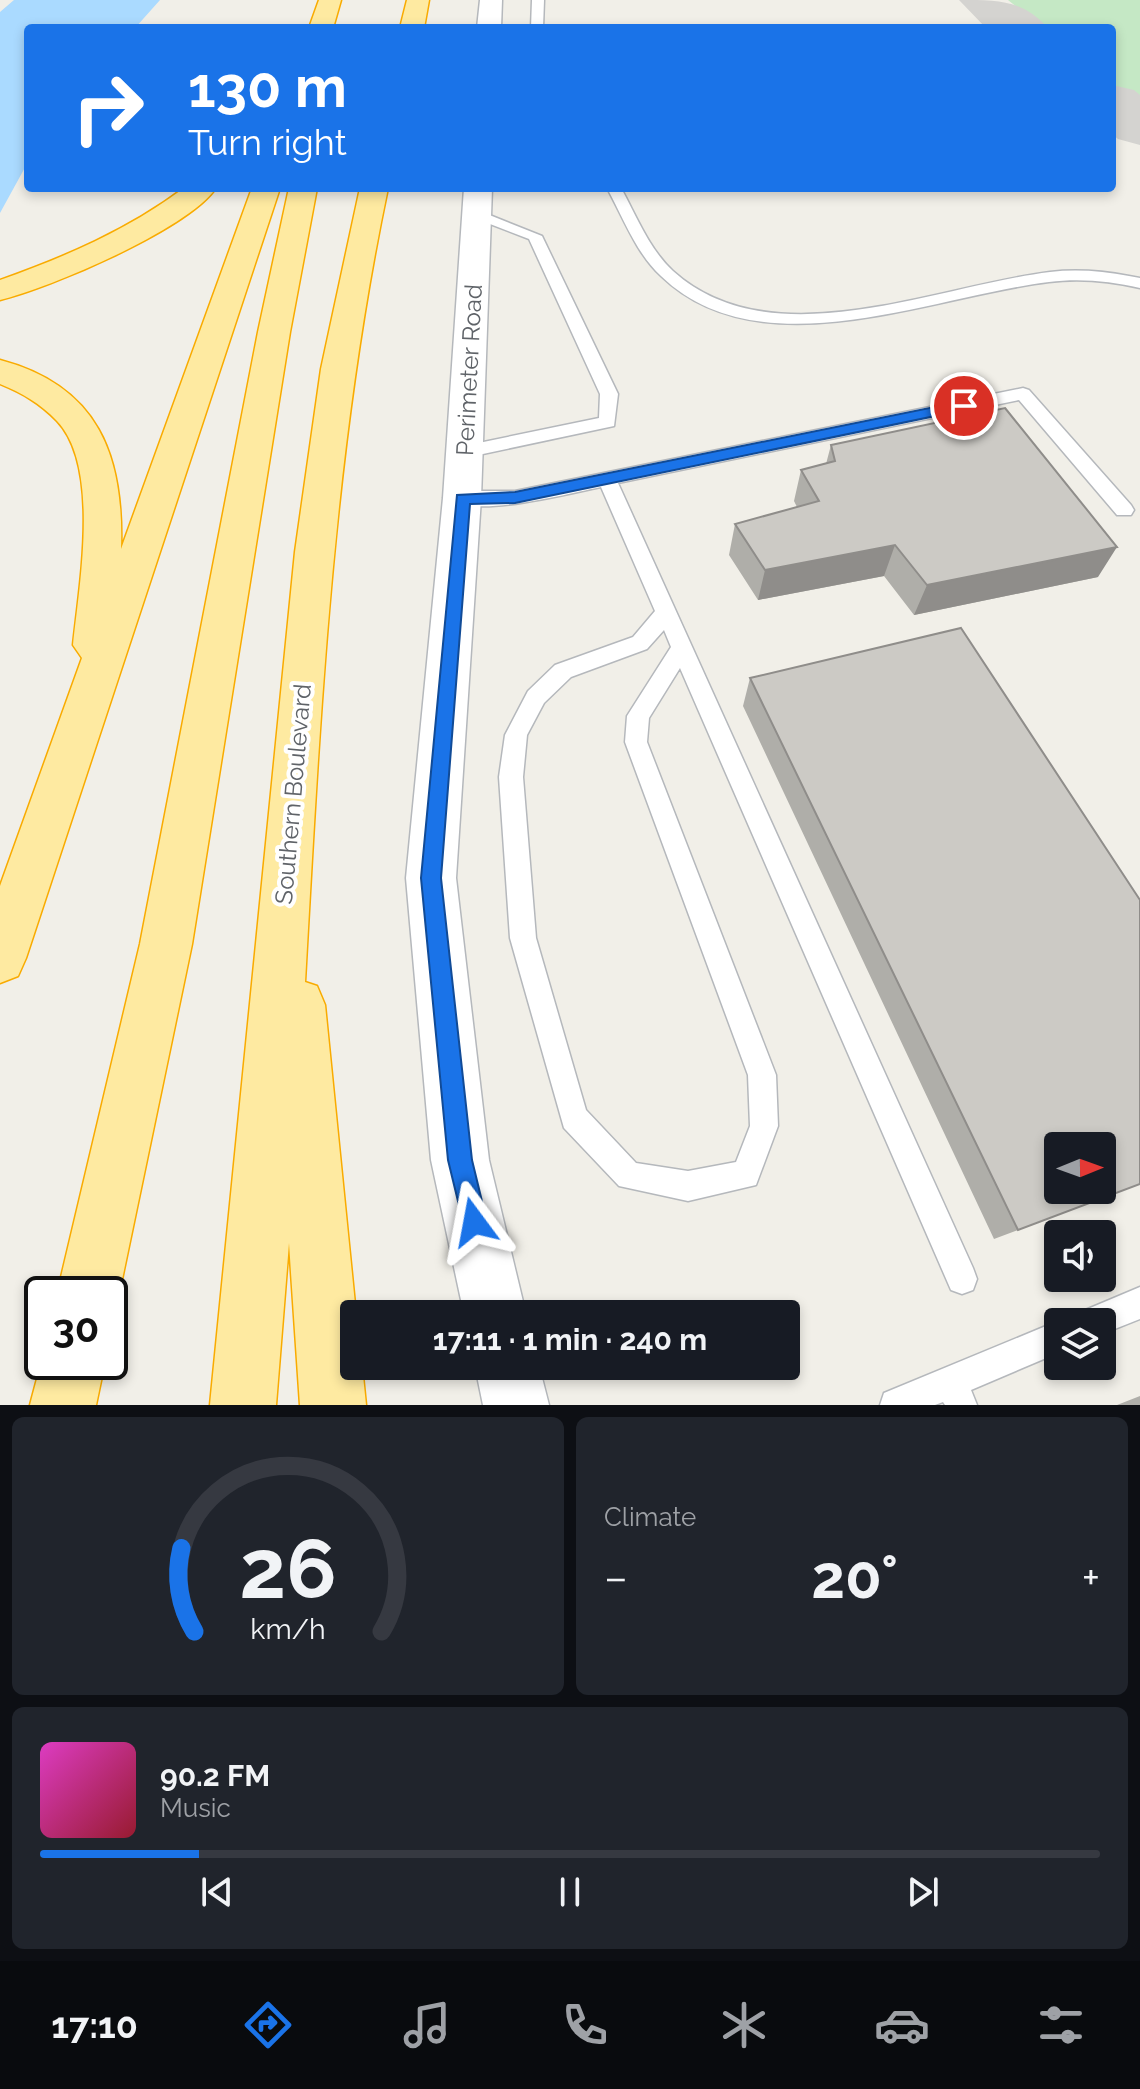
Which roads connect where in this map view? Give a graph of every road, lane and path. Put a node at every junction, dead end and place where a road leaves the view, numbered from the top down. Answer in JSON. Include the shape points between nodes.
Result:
{"nodes":[{"id":1,"x":330,"y":0,"type":"edge"},
{"id":2,"x":418,"y":0,"type":"edge"},
{"id":3,"x":491,"y":0,"type":"edge"},
{"id":4,"x":538,"y":0,"type":"edge"},
{"id":5,"x":322,"y":24,"type":"edge"},
{"id":6,"x":413,"y":24,"type":"edge"},
{"id":7,"x":489,"y":24,"type":"edge"},
{"id":8,"x":537,"y":24,"type":"edge"},
{"id":9,"x":197,"y":192,"type":"edge"},
{"id":10,"x":265,"y":192,"type":"edge"},
{"id":11,"x":302,"y":192,"type":"edge"},
{"id":12,"x":373,"y":192,"type":"edge"},
{"id":13,"x":616,"y":192,"type":"edge"},
{"id":14,"x":478,"y":201,"type":"edge"},
{"id":15,"x":1140,"y":283,"type":"edge"},
{"id":16,"x":4,"y":290,"type":"edge"},
{"id":17,"x":0,"y":371,"type":"edge"},
{"id":18,"x":464,"y":452,"type":"junction"},
{"id":19,"x":607,"y":479,"type":"junction"},
{"id":20,"x":462,"y":498,"type":"junction"},
{"id":21,"x":1124,"y":510,"type":"dead end"},
{"id":22,"x":666,"y":613,"type":"junction"},
{"id":23,"x":682,"y":648,"type":"junction"},
{"id":24,"x":91,"y":699,"type":"junction"},
{"id":25,"x":286,"y":861,"type":"junction"},
{"id":26,"x":0,"y":958,"type":"edge"},
{"id":27,"x":92,"y":1276,"type":"edge"},
{"id":28,"x":962,"y":1279,"type":"dead end"},
{"id":29,"x":492,"y":1300,"type":"edge"},
{"id":30,"x":1140,"y":1303,"type":"edge"},
{"id":31,"x":1116,"y":1313,"type":"edge"},
{"id":32,"x":1044,"y":1345,"type":"edge"},
{"id":33,"x":69,"y":1380,"type":"edge"},
{"id":34,"x":510,"y":1380,"type":"edge"},
{"id":35,"x":956,"y":1394,"type":"edge"},
{"id":36,"x":63,"y":1405,"type":"edge"},
{"id":37,"x":243,"y":1405,"type":"edge"},
{"id":38,"x":333,"y":1405,"type":"edge"},
{"id":39,"x":516,"y":1405,"type":"edge"},
{"id":40,"x":896,"y":1405,"type":"edge"}],
"edges":[{"from":1,"to":5,"type":"highway"},
{"from":2,"to":6,"type":"highway"},
{"from":3,"to":7,"type":"street"},
{"from":4,"to":8,"type":"lane"},
{"from":9,"to":16,"type":"highway","via":[[115,244]]},
{"from":10,"to":24,"type":"highway"},
{"from":11,"to":27,"type":"highway","via":[[166,944]]},
{"from":12,"to":25,"type":"highway","name":"Southern Boulevard","via":[[327,446]]},
{"from":13,"to":15,"type":"lane","via":[[666,273],[700,297],[746,314],[800,319],[838,315],[1053,277]]},
{"from":14,"to":18,"type":"street","name":"Perimeter Road"},
{"from":14,"to":18,"type":"lane","via":[[535,236],[609,394],[609,408],[608,422]]},
{"from":17,"to":24,"type":"highway","via":[[61,403],[96,453],[102,521]]},
{"from":18,"to":20,"type":"street","name":"Perimeter Road"},
{"from":19,"to":20,"type":"lane","via":[[515,498]]},
{"from":19,"to":21,"type":"lane","via":[[1023,394]]},
{"from":19,"to":22,"type":"lane"},
{"from":20,"to":29,"type":"street","name":"Perimeter Road","via":[[431,878],[460,1160]]},
{"from":22,"to":23,"type":"lane"},
{"from":22,"to":23,"type":"lane","via":[[640,643],[563,671],[536,697],[516,735],[511,777],[523,938],[574,1118],[629,1176],[688,1186],[746,1175],[764,1126],[762,1075],[636,742],[638,716]]},
{"from":23,"to":28,"type":"lane"},
{"from":24,"to":26,"type":"highway"},
{"from":25,"to":37,"type":"highway","name":"Southern Boulevard"},
{"from":25,"to":38,"type":"highway"},
{"from":30,"to":31,"type":"lane"},
{"from":32,"to":35,"type":"lane"},
{"from":33,"to":36,"type":"highway"},
{"from":34,"to":39,"type":"street"},
{"from":35,"to":40,"type":"lane"}]}
